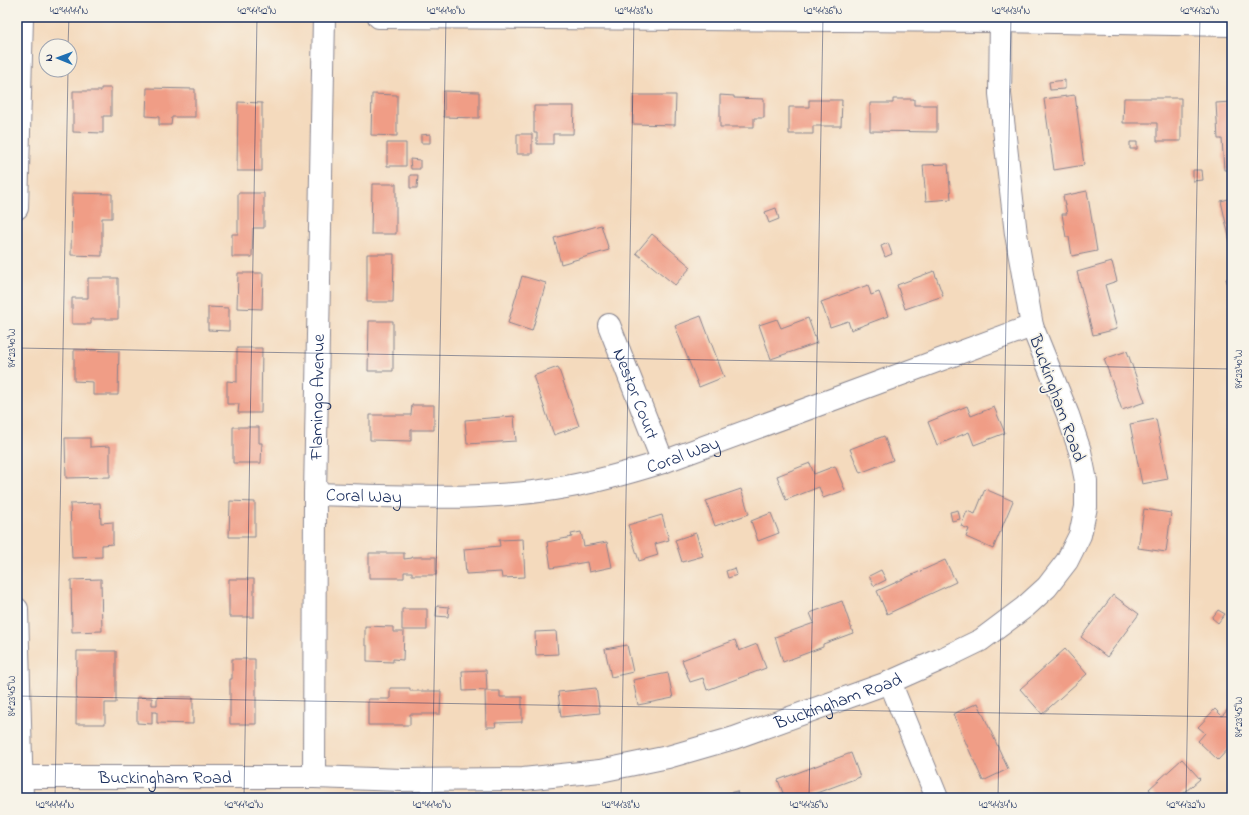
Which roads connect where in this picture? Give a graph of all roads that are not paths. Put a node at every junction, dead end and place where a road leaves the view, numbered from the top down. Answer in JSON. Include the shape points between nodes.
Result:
{"nodes":[{"id":1,"x":22,"y":17,"type":"edge"},
{"id":2,"x":324,"y":17,"type":"edge"},
{"id":3,"x":379,"y":17,"type":"edge"},
{"id":4,"x":544,"y":18,"type":"edge"},
{"id":5,"x":1001,"y":19,"type":"edge"},
{"id":6,"x":1232,"y":25,"type":"edge"},
{"id":7,"x":17,"y":208,"type":"edge"},
{"id":8,"x":609,"y":325,"type":"dead end"},
{"id":9,"x":1032,"y":326,"type":"junction"},
{"id":10,"x":663,"y":462,"type":"junction"},
{"id":11,"x":315,"y":494,"type":"junction"},
{"id":12,"x":17,"y":608,"type":"edge"},
{"id":13,"x":890,"y":682,"type":"junction"},
{"id":14,"x":314,"y":777,"type":"junction"},
{"id":15,"x":20,"y":784,"type":"edge"},
{"id":16,"x":937,"y":798,"type":"edge"}],
"edges":[{"from":1,"to":7,"type":"street"},
{"from":2,"to":11,"type":"street","name":"Flamingo Avenue"},
{"from":3,"to":4,"type":"street"},
{"from":4,"to":5,"type":"street"},
{"from":5,"to":6,"type":"street"},
{"from":5,"to":9,"type":"street","name":"Buckingham Road","via":[[1000,94],[1005,150]]},
{"from":8,"to":10,"type":"street","name":"Nestor Court"},
{"from":9,"to":10,"type":"street","name":"Coral Way"},
{"from":9,"to":13,"type":"street","name":"Buckingham Road","via":[[1080,451],[1086,481],[1086,507],[1080,535],[1067,561],[1047,587],[1025,607],[981,640]]},
{"from":10,"to":11,"type":"street","name":"Coral Way","via":[[566,487],[506,494]]},
{"from":11,"to":14,"type":"street","name":"Flamingo Avenue"},
{"from":12,"to":15,"type":"street"},
{"from":13,"to":14,"type":"street","name":"Buckingham Road","via":[[734,738],[668,757],[600,771],[523,779],[402,780]]},
{"from":13,"to":16,"type":"street"},
{"from":14,"to":15,"type":"street","name":"Buckingham Road"}]}
